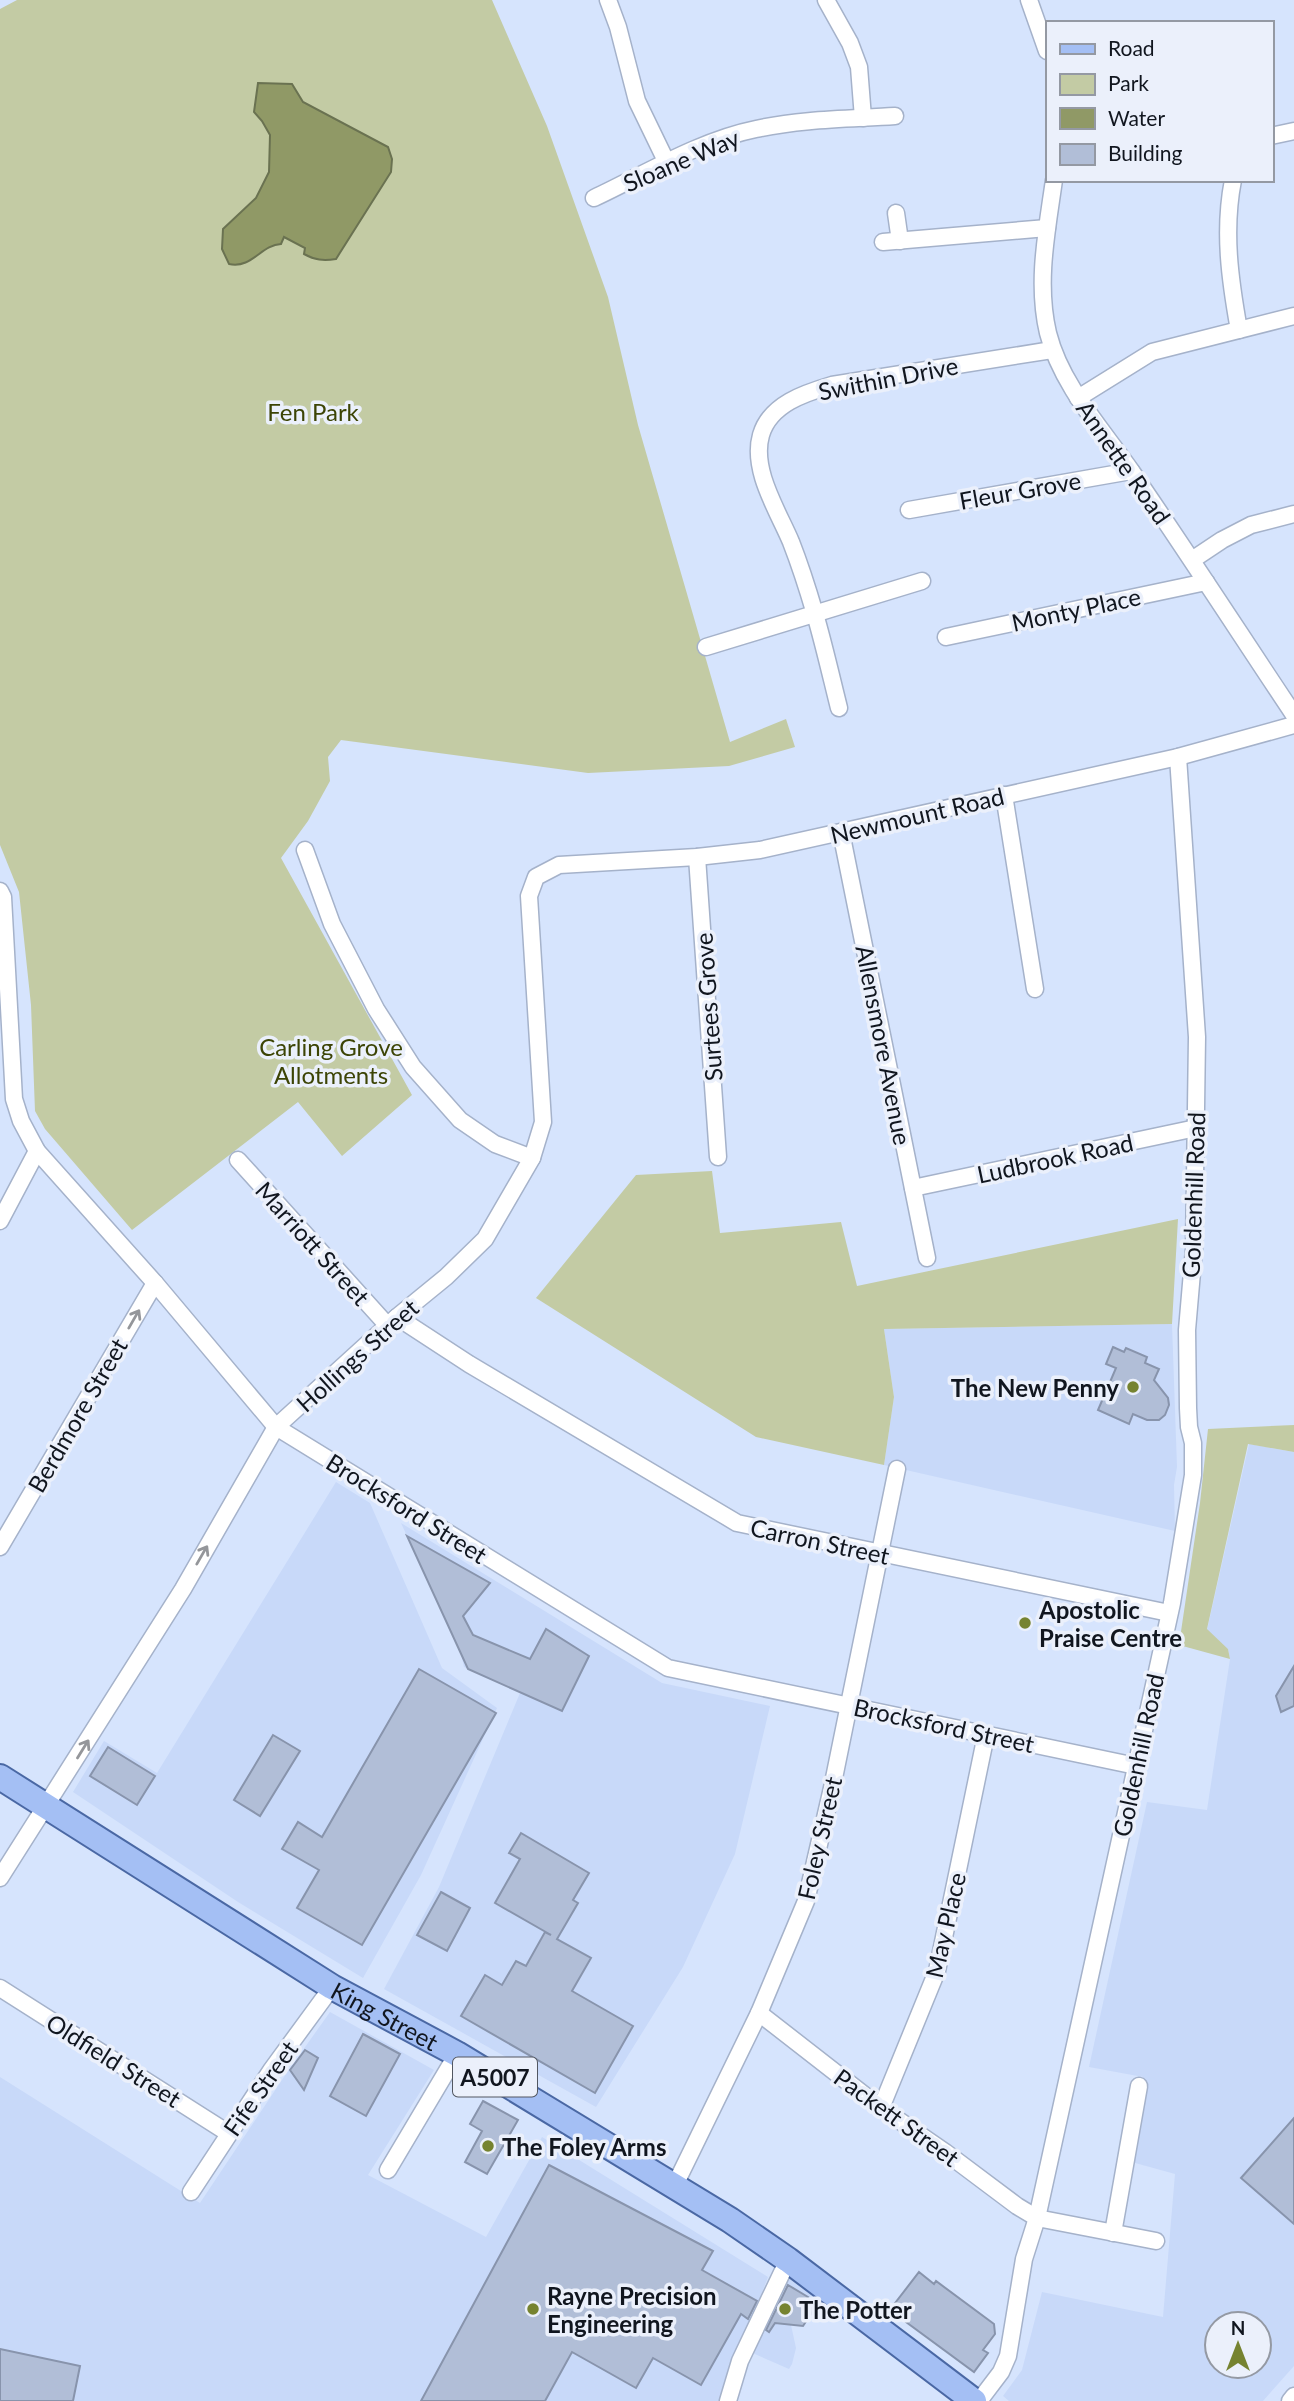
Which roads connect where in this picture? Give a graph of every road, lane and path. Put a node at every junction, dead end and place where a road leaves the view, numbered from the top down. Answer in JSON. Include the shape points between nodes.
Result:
{"nodes":[{"id":1,"x":608,"y":0,"type":"edge"},
{"id":2,"x":826,"y":0,"type":"edge"},
{"id":3,"x":1029,"y":0,"type":"edge"},
{"id":4,"x":1046,"y":48,"type":"edge"},
{"id":5,"x":895,"y":116,"type":"dead end"},
{"id":6,"x":863,"y":118,"type":"junction"},
{"id":7,"x":1294,"y":131,"type":"edge"},
{"id":8,"x":1273,"y":136,"type":"edge"},
{"id":9,"x":667,"y":163,"type":"junction"},
{"id":10,"x":1054,"y":182,"type":"edge"},
{"id":11,"x":1233,"y":182,"type":"edge"},
{"id":12,"x":594,"y":198,"type":"dead end"},
{"id":13,"x":896,"y":213,"type":"dead end"},
{"id":14,"x":1047,"y":228,"type":"junction"},
{"id":15,"x":900,"y":241,"type":"junction"},
{"id":16,"x":883,"y":242,"type":"dead end"},
{"id":17,"x":1294,"y":316,"type":"edge"},
{"id":18,"x":1239,"y":330,"type":"junction"},
{"id":19,"x":1052,"y":350,"type":"junction"},
{"id":20,"x":1079,"y":397,"type":"junction"},
{"id":21,"x":1131,"y":471,"type":"junction"},
{"id":22,"x":909,"y":510,"type":"dead end"},
{"id":23,"x":1294,"y":514,"type":"edge"},
{"id":24,"x":1192,"y":560,"type":"junction"},
{"id":25,"x":922,"y":581,"type":"dead end"},
{"id":26,"x":1206,"y":582,"type":"junction"},
{"id":27,"x":815,"y":614,"type":"junction"},
{"id":28,"x":946,"y":637,"type":"dead end"},
{"id":29,"x":706,"y":647,"type":"dead end"},
{"id":30,"x":838,"y":708,"type":"dead end"},
{"id":31,"x":1294,"y":715,"type":"edge"},
{"id":32,"x":1294,"y":725,"type":"edge"},
{"id":33,"x":1178,"y":757,"type":"junction"},
{"id":34,"x":1004,"y":795,"type":"junction"},
{"id":35,"x":841,"y":831,"type":"junction"},
{"id":36,"x":305,"y":850,"type":"dead end"},
{"id":37,"x":697,"y":857,"type":"junction"},
{"id":38,"x":536,"y":877,"type":"joint"},
{"id":39,"x":0,"y":891,"type":"edge"},
{"id":40,"x":1035,"y":989,"type":"dead end"},
{"id":41,"x":1196,"y":1128,"type":"junction"},
{"id":42,"x":37,"y":1151,"type":"junction"},
{"id":43,"x":718,"y":1157,"type":"dead end"},
{"id":44,"x":532,"y":1158,"type":"junction"},
{"id":45,"x":238,"y":1160,"type":"dead end"},
{"id":46,"x":913,"y":1188,"type":"junction"},
{"id":47,"x":0,"y":1221,"type":"edge"},
{"id":48,"x":928,"y":1258,"type":"dead end"},
{"id":49,"x":155,"y":1283,"type":"junction"},
{"id":50,"x":392,"y":1322,"type":"junction"},
{"id":51,"x":276,"y":1427,"type":"junction"},
{"id":52,"x":897,"y":1469,"type":"dead end"},
{"id":53,"x":0,"y":1547,"type":"edge"},
{"id":54,"x":881,"y":1555,"type":"junction"},
{"id":55,"x":1169,"y":1613,"type":"junction"},
{"id":56,"x":848,"y":1705,"type":"junction"},
{"id":57,"x":986,"y":1735,"type":"junction"},
{"id":58,"x":1136,"y":1766,"type":"junction"},
{"id":59,"x":0,"y":1777,"type":"edge"},
{"id":60,"x":47,"y":1806,"type":"junction"},
{"id":61,"x":0,"y":1878,"type":"edge"},
{"id":62,"x":332,"y":1987,"type":"junction"},
{"id":63,"x":0,"y":1988,"type":"edge"},
{"id":64,"x":759,"y":2012,"type":"junction"},
{"id":65,"x":457,"y":2054,"type":"junction"},
{"id":66,"x":1139,"y":2086,"type":"dead end"},
{"id":67,"x":881,"y":2108,"type":"junction"},
{"id":68,"x":228,"y":2133,"type":"junction"},
{"id":69,"x":388,"y":2170,"type":"dead end"},
{"id":70,"x":675,"y":2185,"type":"junction"},
{"id":71,"x":191,"y":2192,"type":"dead end"},
{"id":72,"x":1037,"y":2218,"type":"junction"},
{"id":73,"x":1113,"y":2232,"type":"junction"},
{"id":74,"x":1156,"y":2241,"type":"dead end"},
{"id":75,"x":788,"y":2260,"type":"junction"},
{"id":76,"x":1294,"y":2396,"type":"edge"},
{"id":77,"x":728,"y":2401,"type":"edge"},
{"id":78,"x":974,"y":2401,"type":"edge"},
{"id":79,"x":979,"y":2401,"type":"edge"},
{"id":80,"x":1290,"y":2401,"type":"edge"}],
"edges":[{"from":1,"to":9,"type":"street","via":[[637,101]]},
{"from":2,"to":6,"type":"street","via":[[859,67]]},
{"from":3,"to":4,"type":"street"},
{"from":5,"to":6,"type":"street","name":"Sloane Way"},
{"from":6,"to":9,"type":"street","name":"Sloane Way","via":[[755,129]]},
{"from":7,"to":8,"type":"street"},
{"from":9,"to":12,"type":"street","name":"Sloane Way"},
{"from":10,"to":14,"type":"street","name":"Annette Road"},
{"from":11,"to":18,"type":"street","via":[[1228,254]]},
{"from":13,"to":15,"type":"street"},
{"from":14,"to":15,"type":"street"},
{"from":14,"to":19,"type":"street","name":"Annette Road","via":[[1042,288]]},
{"from":15,"to":16,"type":"street"},
{"from":17,"to":18,"type":"street"},
{"from":18,"to":20,"type":"street","via":[[1152,352]]},
{"from":19,"to":20,"type":"street","name":"Annette Road"},
{"from":19,"to":27,"type":"street","name":"Swithin Drive","via":[[832,385],[798,397],[772,415],[761,434],[759,455]]},
{"from":20,"to":21,"type":"street","name":"Annette Road"},
{"from":21,"to":22,"type":"street","name":"Fleur Grove"},
{"from":21,"to":24,"type":"street","name":"Annette Road"},
{"from":23,"to":24,"type":"street","via":[[1251,525]]},
{"from":24,"to":26,"type":"street","name":"Annette Road"},
{"from":25,"to":27,"type":"street"},
{"from":26,"to":28,"type":"street","name":"Monty Place"},
{"from":26,"to":31,"type":"street","name":"Annette Road"},
{"from":27,"to":29,"type":"street"},
{"from":27,"to":30,"type":"street","name":"Swithin Drive"},
{"from":32,"to":33,"type":"street","name":"Newmount Road"},
{"from":33,"to":34,"type":"street","name":"Newmount Road"},
{"from":33,"to":41,"type":"street","name":"Goldenhill Road","via":[[1197,1037]]},
{"from":34,"to":35,"type":"street","name":"Newmount Road"},
{"from":34,"to":40,"type":"street"},
{"from":35,"to":37,"type":"street","name":"Newmount Road","via":[[760,850]]},
{"from":35,"to":46,"type":"street","name":"Allensmore Avenue"},
{"from":36,"to":44,"type":"street","via":[[332,924],[376,1009],[413,1067],[460,1120],[495,1144]]},
{"from":37,"to":38,"type":"street","name":"Newmount Road","via":[[559,865]]},
{"from":37,"to":43,"type":"street","name":"Surtees Grove"},
{"from":38,"to":44,"type":"street","name":"Hollings Street","via":[[529,896],[543,1122]]},
{"from":39,"to":42,"type":"street","name":"Brocksford Street","via":[[15,1099]]},
{"from":41,"to":46,"type":"street","name":"Ludbrook Road"},
{"from":41,"to":55,"type":"street","name":"Goldenhill Road","via":[[1187,1330],[1194,1475]]},
{"from":42,"to":47,"type":"street"},
{"from":42,"to":49,"type":"street","name":"Brocksford Street"},
{"from":44,"to":50,"type":"street","name":"Hollings Street","via":[[485,1239]]},
{"from":45,"to":50,"type":"street","name":"Marriott Street"},
{"from":46,"to":48,"type":"street","name":"Allensmore Avenue"},
{"from":49,"to":51,"type":"street","name":"Brocksford Street"},
{"from":53,"to":49,"type":"street","name":"Berdmore Street","one_way":true},
{"from":50,"to":51,"type":"street","name":"Hollings Street"},
{"from":50,"to":54,"type":"street","name":"Carron Street","via":[[737,1523]]},
{"from":51,"to":56,"type":"street","name":"Brocksford Street","via":[[668,1668]]},
{"from":60,"to":51,"type":"street","name":"Hollings Street","one_way":true,"via":[[183,1589]]},
{"from":52,"to":54,"type":"street","name":"Foley Street"},
{"from":54,"to":55,"type":"street","name":"Carron Street"},
{"from":54,"to":56,"type":"street","name":"Foley Street"},
{"from":55,"to":58,"type":"street","name":"Goldenhill Road"},
{"from":56,"to":57,"type":"street","name":"Brocksford Street"},
{"from":56,"to":64,"type":"street","name":"Foley Street","via":[[806,1901]]},
{"from":57,"to":58,"type":"street","name":"Brocksford Street"},
{"from":57,"to":67,"type":"street","name":"May Place","via":[[937,1971]]},
{"from":58,"to":72,"type":"street","name":"Goldenhill Road"},
{"from":59,"to":60,"type":"main road","name":"King Street","number":"A5007"},
{"from":60,"to":61,"type":"street","name":"Hollings Street"},
{"from":60,"to":62,"type":"main road","name":"King Street","number":"A5007"},
{"from":62,"to":65,"type":"main road","name":"King Street","number":"A5007"},
{"from":62,"to":68,"type":"street","name":"Fife Street"},
{"from":63,"to":68,"type":"street","name":"Oldfield Street"},
{"from":64,"to":67,"type":"street","name":"Packett Street"},
{"from":64,"to":70,"type":"street","name":"Foley Street"},
{"from":65,"to":69,"type":"street"},
{"from":65,"to":70,"type":"main road","name":"King Street","number":"A5007"},
{"from":66,"to":73,"type":"street"},
{"from":67,"to":72,"type":"street","name":"Packett Street"},
{"from":68,"to":71,"type":"street","name":"Fife Street"},
{"from":70,"to":75,"type":"main road","name":"King Street","number":"A5007"},
{"from":72,"to":73,"type":"street"},
{"from":72,"to":79,"type":"street","name":"Goldenhill Road","via":[[1024,2259],[1008,2356]]},
{"from":73,"to":74,"type":"street"},
{"from":75,"to":77,"type":"street","via":[[740,2361]]},
{"from":75,"to":78,"type":"main road","name":"King Street","number":"A5007"},
{"from":76,"to":80,"type":"street"}]}
